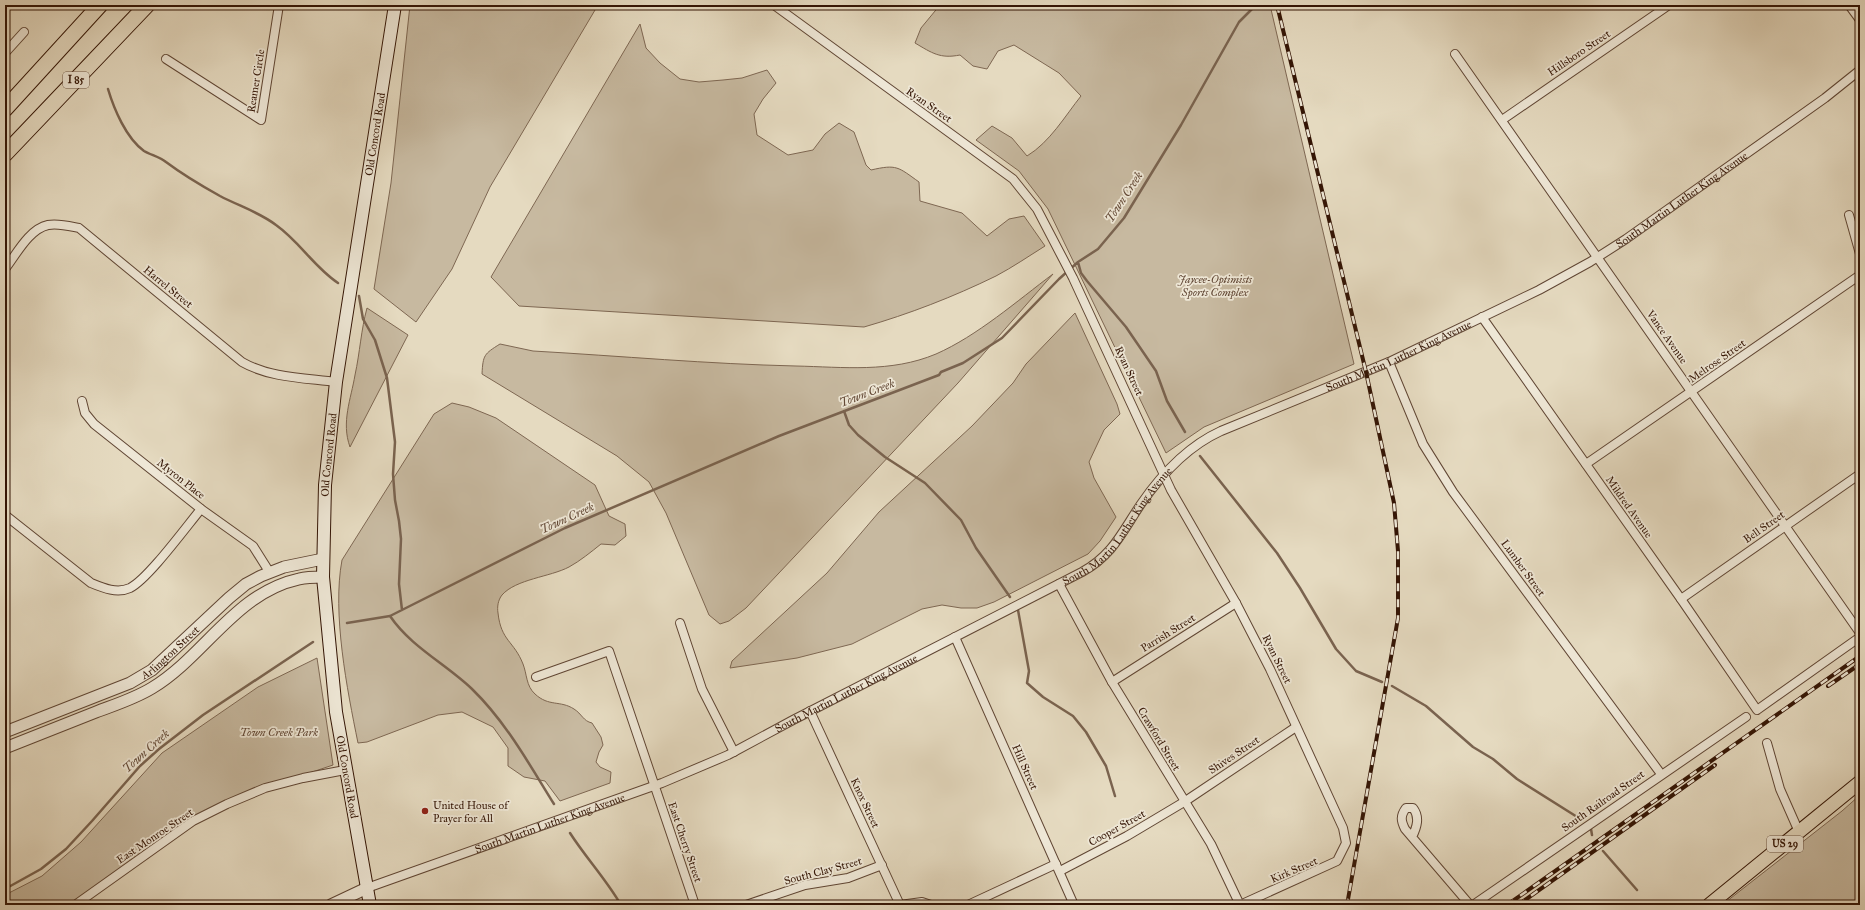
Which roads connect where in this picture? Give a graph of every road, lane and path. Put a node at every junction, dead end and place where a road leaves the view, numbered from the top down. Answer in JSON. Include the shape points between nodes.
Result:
{"nodes":[{"id":1,"x":100,"y":5,"type":"edge"},
{"id":2,"x":146,"y":5,"type":"edge"},
{"id":3,"x":279,"y":5,"type":"edge"},
{"id":4,"x":395,"y":5,"type":"edge"},
{"id":5,"x":774,"y":5,"type":"edge"},
{"id":6,"x":1669,"y":5,"type":"edge"},
{"id":7,"x":1849,"y":5,"type":"edge"},
{"id":8,"x":1860,"y":20,"type":"edge"},
{"id":9,"x":24,"y":32,"type":"dead end"},
{"id":10,"x":5,"y":53,"type":"edge"},
{"id":11,"x":1455,"y":54,"type":"dead end"},
{"id":12,"x":166,"y":59,"type":"dead end"},
{"id":13,"x":1860,"y":70,"type":"edge"},
{"id":14,"x":5,"y":109,"type":"edge"},
{"id":15,"x":1502,"y":120,"type":"junction"},
{"id":16,"x":5,"y":154,"type":"edge"},
{"id":17,"x":1849,"y":215,"type":"dead end"},
{"id":18,"x":1860,"y":254,"type":"edge"},
{"id":19,"x":1598,"y":258,"type":"junction"},
{"id":20,"x":5,"y":269,"type":"edge"},
{"id":21,"x":1860,"y":275,"type":"edge"},
{"id":22,"x":1482,"y":317,"type":"junction"},
{"id":23,"x":1388,"y":362,"type":"junction"},
{"id":24,"x":336,"y":382,"type":"junction"},
{"id":25,"x":1691,"y":392,"type":"junction"},
{"id":26,"x":82,"y":401,"type":"dead end"},
{"id":27,"x":1586,"y":464,"type":"junction"},
{"id":28,"x":1860,"y":474,"type":"edge"},
{"id":29,"x":1165,"y":475,"type":"junction"},
{"id":30,"x":201,"y":509,"type":"junction"},
{"id":31,"x":5,"y":515,"type":"edge"},
{"id":32,"x":1785,"y":526,"type":"junction"},
{"id":33,"x":323,"y":559,"type":"junction"},
{"id":34,"x":270,"y":572,"type":"junction"},
{"id":35,"x":323,"y":577,"type":"junction"},
{"id":36,"x":1059,"y":584,"type":"junction"},
{"id":37,"x":1681,"y":599,"type":"junction"},
{"id":38,"x":1236,"y":603,"type":"junction"},
{"id":39,"x":680,"y":623,"type":"dead end"},
{"id":40,"x":218,"y":629,"type":"junction"},
{"id":41,"x":1860,"y":633,"type":"edge"},
{"id":42,"x":955,"y":637,"type":"junction"},
{"id":43,"x":1860,"y":637,"type":"edge"},
{"id":44,"x":536,"y":677,"type":"dead end"},
{"id":45,"x":1112,"y":682,"type":"junction"},
{"id":46,"x":810,"y":711,"type":"junction"},
{"id":47,"x":1746,"y":717,"type":"dead end"},
{"id":48,"x":1296,"y":727,"type":"junction"},
{"id":49,"x":5,"y":732,"type":"edge"},
{"id":50,"x":1767,"y":743,"type":"dead end"},
{"id":51,"x":5,"y":748,"type":"edge"},
{"id":52,"x":734,"y":752,"type":"junction"},
{"id":53,"x":345,"y":770,"type":"junction"},
{"id":54,"x":1661,"y":774,"type":"junction"},
{"id":55,"x":1860,"y":782,"type":"edge"},
{"id":56,"x":654,"y":786,"type":"junction"},
{"id":57,"x":1184,"y":802,"type":"junction"},
{"id":58,"x":1799,"y":832,"type":"junction"},
{"id":59,"x":1411,"y":835,"type":"dead end"},
{"id":60,"x":1346,"y":843,"type":"joint"},
{"id":61,"x":882,"y":865,"type":"junction"},
{"id":62,"x":1058,"y":868,"type":"junction"},
{"id":63,"x":367,"y":888,"type":"junction"},
{"id":64,"x":75,"y":905,"type":"edge"},
{"id":65,"x":332,"y":905,"type":"edge"},
{"id":66,"x":370,"y":905,"type":"edge"},
{"id":67,"x":695,"y":905,"type":"edge"},
{"id":68,"x":746,"y":905,"type":"edge"},
{"id":69,"x":900,"y":905,"type":"edge"},
{"id":70,"x":931,"y":905,"type":"edge"},
{"id":71,"x":968,"y":905,"type":"edge"},
{"id":72,"x":1074,"y":905,"type":"edge"},
{"id":73,"x":1240,"y":905,"type":"edge"},
{"id":74,"x":1470,"y":905,"type":"edge"},
{"id":75,"x":1473,"y":905,"type":"edge"},
{"id":76,"x":1710,"y":905,"type":"edge"}],
"edges":[{"from":1,"to":14,"type":"highway"},
{"from":2,"to":16,"type":"highway","number":"I 85"},
{"from":3,"to":12,"type":"street","name":"Reamer Circle","via":[[261,120]]},
{"from":4,"to":24,"type":"main road","name":"Old Concord Road"},
{"from":5,"to":29,"type":"street","name":"Ryan Street","via":[[1013,179],[1037,209],[1073,278]]},
{"from":6,"to":15,"type":"street","name":"Hillsboro Street"},
{"from":7,"to":8,"type":"street"},
{"from":9,"to":10,"type":"street"},
{"from":11,"to":15,"type":"street","name":"Vance Avenue"},
{"from":13,"to":19,"type":"street","name":"South Martin Luther King Avenue","via":[[1825,98]]},
{"from":15,"to":19,"type":"street","name":"Vance Avenue"},
{"from":17,"to":18,"type":"street"},
{"from":19,"to":22,"type":"street","name":"South Martin Luther King Avenue"},
{"from":19,"to":25,"type":"street","name":"Vance Avenue"},
{"from":20,"to":24,"type":"street","name":"Harrel Street","via":[[32,233],[47,225],[79,228],[242,362],[253,368],[281,375]]},
{"from":21,"to":25,"type":"street","name":"Melrose Street"},
{"from":22,"to":23,"type":"street","name":"South Martin Luther King Avenue"},
{"from":22,"to":27,"type":"street","name":"Mildred Avenue"},
{"from":23,"to":29,"type":"street","name":"South Martin Luther King Avenue","via":[[1214,434],[1190,450]]},
{"from":23,"to":54,"type":"street","name":"Lumber Street","via":[[1423,444],[1446,481]]},
{"from":24,"to":33,"type":"main road","name":"Old Concord Road","via":[[325,485]]},
{"from":25,"to":27,"type":"street","name":"Melrose Street"},
{"from":25,"to":32,"type":"street","name":"Vance Avenue"},
{"from":26,"to":30,"type":"street","name":"Myron Place","via":[[85,413],[94,424]]},
{"from":27,"to":37,"type":"street","name":"Mildred Avenue"},
{"from":28,"to":32,"type":"street","name":"Bell Street"},
{"from":29,"to":36,"type":"street","name":"South Martin Luther King Avenue","via":[[1109,552],[1092,567]]},
{"from":29,"to":38,"type":"street","name":"Ryan Street","via":[[1179,505]]},
{"from":30,"to":31,"type":"street","via":[[144,577],[130,588],[117,590],[104,589],[91,583]]},
{"from":30,"to":34,"type":"street","name":"Myron Place","via":[[253,546]]},
{"from":32,"to":37,"type":"street","name":"Bell Street"},
{"from":32,"to":41,"type":"street","name":"Vance Avenue"},
{"from":33,"to":34,"type":"street","name":"Arlington Street"},
{"from":33,"to":35,"type":"main road","name":"Old Concord Road"},
{"from":34,"to":40,"type":"street","via":[[270,580],[242,598]]},
{"from":34,"to":49,"type":"street","name":"Arlington Street","via":[[246,584],[229,598],[152,670],[130,683]]},
{"from":35,"to":40,"type":"street","name":"Arlington Street","via":[[300,578],[269,589],[251,600]]},
{"from":35,"to":53,"type":"main road","name":"Old Concord Road","via":[[336,712]]},
{"from":36,"to":42,"type":"street","name":"South Martin Luther King Avenue"},
{"from":36,"to":45,"type":"street","name":"Crawford Street"},
{"from":37,"to":43,"type":"street","name":"Mildred Avenue","via":[[1757,710]]},
{"from":38,"to":45,"type":"street","name":"Parrish Street"},
{"from":38,"to":48,"type":"street","name":"Ryan Street"},
{"from":39,"to":52,"type":"street","via":[[702,689]]},
{"from":40,"to":51,"type":"street","name":"Arlington Street","via":[[183,663],[151,688]]},
{"from":42,"to":46,"type":"street","name":"South Martin Luther King Avenue"},
{"from":42,"to":62,"type":"street","name":"Hill Street"},
{"from":44,"to":56,"type":"street","name":"East Cherry Street","via":[[609,651]]},
{"from":45,"to":57,"type":"street","name":"Crawford Street"},
{"from":46,"to":52,"type":"street","name":"South Martin Luther King Avenue"},
{"from":46,"to":61,"type":"street","name":"Knox Street"},
{"from":47,"to":54,"type":"street","name":"South Railroad Street"},
{"from":48,"to":57,"type":"street","name":"Shives Street"},
{"from":48,"to":60,"type":"street","name":"Ryan Street","via":[[1343,828]]},
{"from":50,"to":58,"type":"street","via":[[1780,790]]},
{"from":52,"to":56,"type":"street","name":"South Martin Luther King Avenue"},
{"from":53,"to":63,"type":"main road","name":"Old Concord Road"},
{"from":53,"to":64,"type":"street","name":"East Monroe Street","via":[[265,788],[193,821]]},
{"from":54,"to":75,"type":"street","name":"South Railroad Street"},
{"from":55,"to":58,"type":"main road","number":"US 29"},
{"from":56,"to":63,"type":"street","name":"South Martin Luther King Avenue"},
{"from":56,"to":67,"type":"street","name":"East Cherry Street"},
{"from":57,"to":62,"type":"street","name":"Cooper Street","via":[[1127,836]]},
{"from":57,"to":73,"type":"street","name":"Crawford Street","via":[[1211,844]]},
{"from":58,"to":76,"type":"main road","number":"US 29"},
{"from":59,"to":74,"type":"street"},
{"from":60,"to":73,"type":"street","name":"Kirk Street","via":[[1337,862]]},
{"from":61,"to":68,"type":"street","name":"South Clay Street","via":[[848,878],[805,885]]},
{"from":61,"to":69,"type":"street","name":"Knox Street"},
{"from":62,"to":71,"type":"street","name":"Cooper Street"},
{"from":62,"to":72,"type":"street","name":"Hill Street"},
{"from":63,"to":65,"type":"street","name":"South Martin Luther King Avenue"},
{"from":63,"to":66,"type":"main road","name":"Old Concord Road"},
{"from":69,"to":70,"type":"street","via":[[922,902]]}]}
